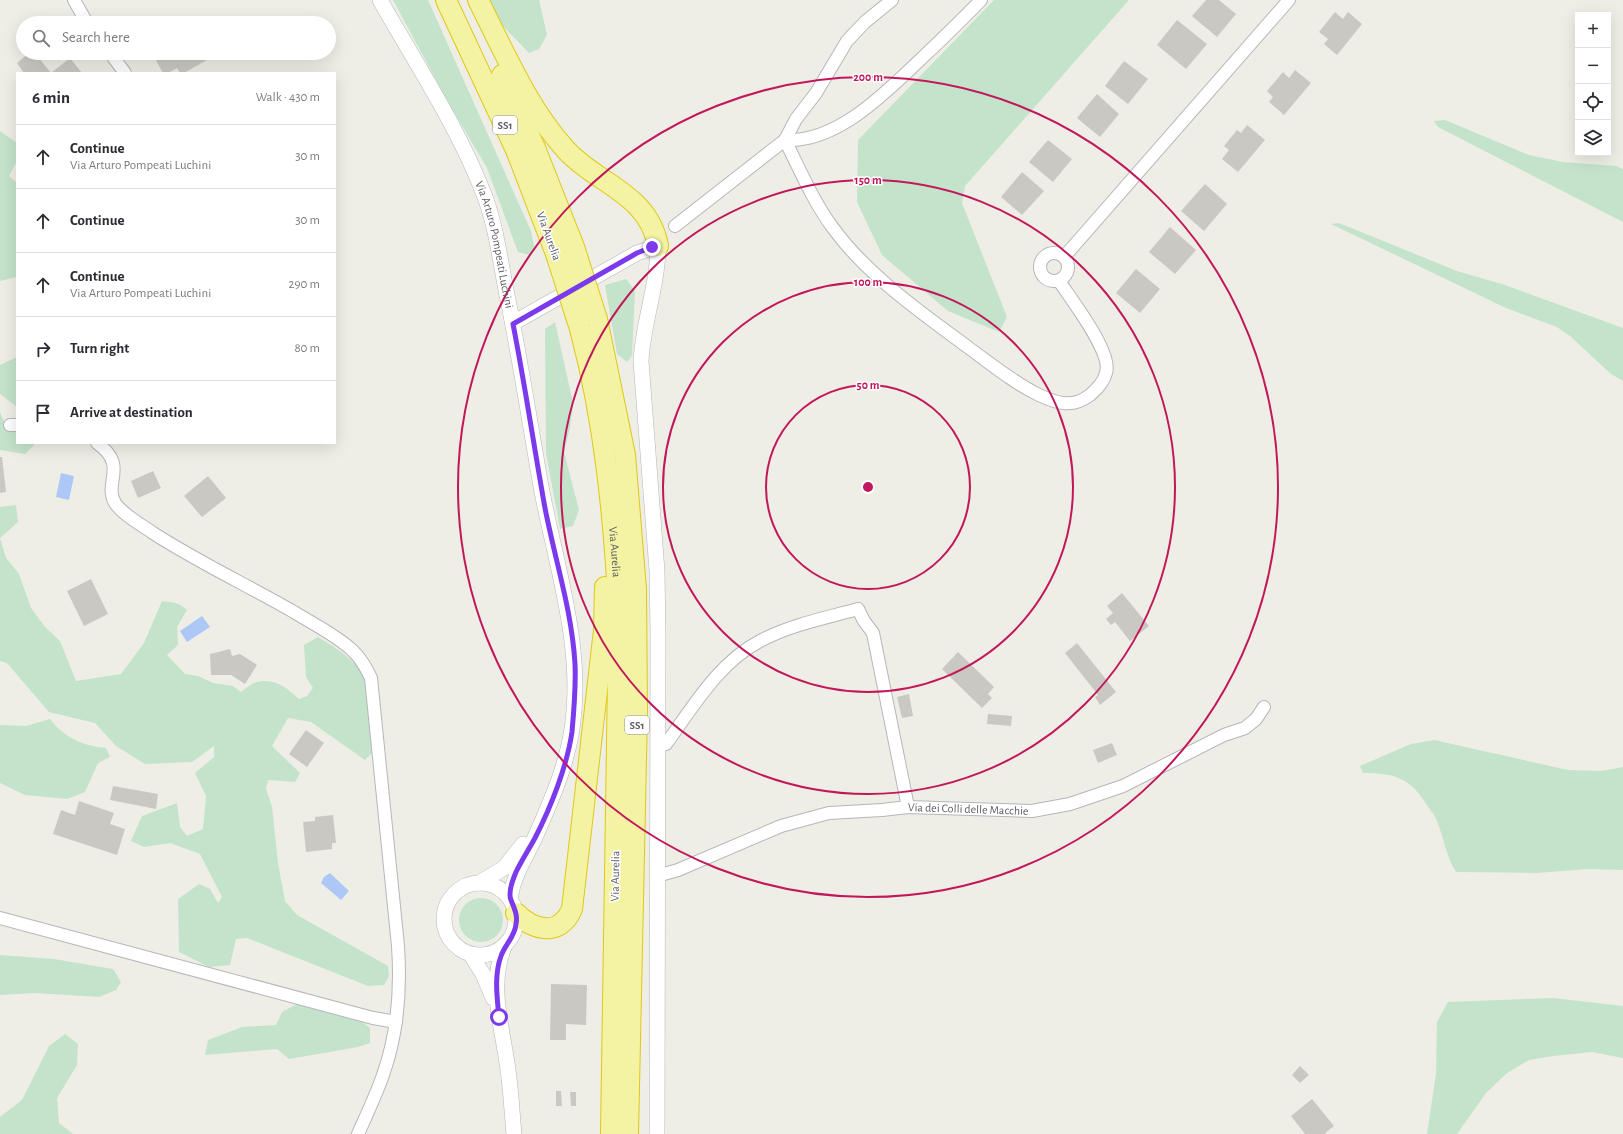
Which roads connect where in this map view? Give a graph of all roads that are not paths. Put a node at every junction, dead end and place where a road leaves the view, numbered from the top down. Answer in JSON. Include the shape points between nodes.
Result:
{"nodes":[{"id":1,"x":74,"y":0,"type":"edge"},
{"id":2,"x":380,"y":0,"type":"edge"},
{"id":3,"x":446,"y":0,"type":"edge"},
{"id":4,"x":467,"y":0,"type":"edge"},
{"id":5,"x":478,"y":0,"type":"edge"},
{"id":6,"x":892,"y":0,"type":"edge"},
{"id":7,"x":980,"y":0,"type":"edge"},
{"id":8,"x":1289,"y":0,"type":"edge"},
{"id":9,"x":83,"y":16,"type":"edge"},
{"id":10,"x":115,"y":60,"type":"edge"},
{"id":11,"x":124,"y":72,"type":"edge"},
{"id":12,"x":785,"y":140,"type":"junction"},
{"id":13,"x":675,"y":226,"type":"dead end"},
{"id":14,"x":658,"y":246,"type":"junction"},
{"id":15,"x":1064,"y":257,"type":"junction"},
{"id":16,"x":1059,"y":281,"type":"junction"},
{"id":17,"x":513,"y":324,"type":"junction"},
{"id":18,"x":604,"y":441,"type":"junction"},
{"id":19,"x":98,"y":444,"type":"edge"},
{"id":20,"x":1264,"y":707,"type":"dead end"},
{"id":21,"x":658,"y":746,"type":"junction"},
{"id":22,"x":908,"y":807,"type":"junction"},
{"id":23,"x":544,"y":816,"type":"junction"},
{"id":24,"x":657,"y":876,"type":"junction"},
{"id":25,"x":479,"y":883,"type":"junction"},
{"id":26,"x":513,"y":906,"type":"junction"},
{"id":27,"x":0,"y":918,"type":"edge"},
{"id":28,"x":504,"y":947,"type":"junction"},
{"id":29,"x":471,"y":955,"type":"junction"},
{"id":30,"x":499,"y":1017,"type":"junction"},
{"id":31,"x":396,"y":1022,"type":"junction"},
{"id":32,"x":358,"y":1134,"type":"edge"},
{"id":33,"x":514,"y":1134,"type":"edge"},
{"id":34,"x":611,"y":1134,"type":"edge"},
{"id":35,"x":628,"y":1134,"type":"edge"},
{"id":36,"x":657,"y":1134,"type":"edge"}],
"edges":[{"from":1,"to":9,"type":"street"},
{"from":2,"to":17,"type":"street","name":"Via Arturo Pompeati Luchini","via":[[475,173],[492,220]]},
{"from":3,"to":18,"type":"highway","name":"Via Aurelia","number":"SS1","bridge":true,"via":[[516,150],[556,254],[580,329]]},
{"from":4,"to":35,"type":"highway","name":"Via Aurelia","number":"SS1","bridge":true,"via":[[535,148],[574,246],[597,319],[625,455],[636,589],[637,713]]},
{"from":5,"to":14,"type":"highway","via":[[518,79],[549,129],[576,160],[625,194],[640,208],[654,229]]},
{"from":6,"to":12,"type":"street","via":[[847,41],[816,93],[796,118]]},
{"from":7,"to":12,"type":"street","via":[[865,108],[826,132],[794,141]]},
{"from":8,"to":15,"type":"street"},
{"from":10,"to":11,"type":"street"},
{"from":12,"to":13,"type":"street"},
{"from":12,"to":16,"type":"street","via":[[815,201],[834,229],[880,277],[949,333],[1014,380],[1040,395],[1075,404],[1094,391],[1106,374],[1106,356]]},
{"from":14,"to":17,"type":"street","via":[[637,253]]},
{"from":14,"to":21,"type":"street","via":[[657,269],[641,361],[657,571]]},
{"from":15,"to":16,"type":"street","via":[[1068,271]]},
{"from":15,"to":16,"type":"street","via":[[1052,253],[1044,258],[1040,266],[1044,278]]},
{"from":17,"to":23,"type":"street","name":"Via Arturo Pompeati Luchini","via":[[546,510],[570,623],[575,665],[572,734],[563,769]]},
{"from":18,"to":26,"type":"highway","via":[[604,630],[572,909],[563,922],[548,928],[540,928],[531,925]]},
{"from":18,"to":34,"type":"highway","name":"Via Aurelia","number":"SS1","via":[[615,533],[619,614]]},
{"from":19,"to":31,"type":"street","via":[[113,461],[113,497],[122,511],[171,544],[337,638],[357,655],[366,669],[373,687],[398,946],[400,986]]},
{"from":20,"to":22,"type":"street","name":"Via dei Colli delle Macchie","via":[[1256,719],[1245,728],[1224,735],[1123,786],[1070,804],[1032,811]]},
{"from":21,"to":22,"type":"street","via":[[666,744],[711,682],[736,658],[759,642],[791,627],[858,609],[873,633]]},
{"from":21,"to":24,"type":"street"},
{"from":22,"to":24,"type":"street","name":"Via dei Colli delle Macchie","via":[[841,811],[805,818],[678,870]]},
{"from":23,"to":25,"type":"street","name":"Via Arturo Pompeati Luchini","via":[[504,868]]},
{"from":23,"to":26,"type":"street","name":"Via Arturo Pompeati Luchini","via":[[516,873]]},
{"from":24,"to":36,"type":"street"},
{"from":25,"to":26,"type":"street","via":[[502,890]]},
{"from":25,"to":29,"type":"street","via":[[458,890],[445,909],[446,932],[460,950]]},
{"from":26,"to":28,"type":"street","via":[[515,932]]},
{"from":27,"to":31,"type":"street","via":[[188,970]]},
{"from":28,"to":29,"type":"street","via":[[483,956]]},
{"from":28,"to":30,"type":"street","via":[[497,981]]},
{"from":29,"to":30,"type":"street","via":[[488,984]]},
{"from":30,"to":33,"type":"street","via":[[508,1070]]},
{"from":31,"to":32,"type":"street","via":[[383,1076]]}]}
